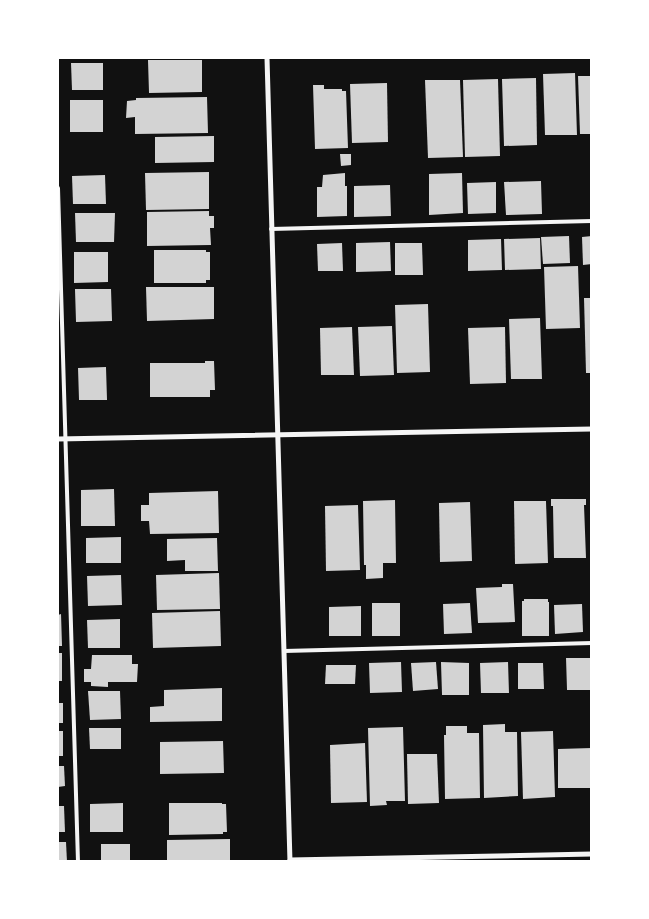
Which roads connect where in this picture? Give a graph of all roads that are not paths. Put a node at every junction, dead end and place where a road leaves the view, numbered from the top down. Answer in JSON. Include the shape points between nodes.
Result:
{"nodes":[{"id":1,"x":266,"y":58,"type":"edge"},
{"id":2,"x":58,"y":188,"type":"edge"},
{"id":3,"x":592,"y":221,"type":"edge"},
{"id":4,"x":271,"y":229,"type":"junction"},
{"id":5,"x":592,"y":429,"type":"edge"},
{"id":6,"x":277,"y":435,"type":"junction"},
{"id":7,"x":58,"y":439,"type":"edge"},
{"id":8,"x":65,"y":439,"type":"junction"},
{"id":9,"x":592,"y":643,"type":"edge"},
{"id":10,"x":284,"y":651,"type":"junction"},
{"id":11,"x":592,"y":854,"type":"edge"},
{"id":12,"x":290,"y":861,"type":"edge"},
{"id":13,"x":78,"y":862,"type":"edge"}],
"edges":[{"from":1,"to":4,"type":"street"},
{"from":2,"to":8,"type":"lane"},
{"from":3,"to":4,"type":"lane"},
{"from":4,"to":6,"type":"street"},
{"from":5,"to":6,"type":"street"},
{"from":6,"to":8,"type":"street"},
{"from":6,"to":10,"type":"street"},
{"from":7,"to":8,"type":"street"},
{"from":8,"to":13,"type":"lane"},
{"from":9,"to":10,"type":"lane"},
{"from":10,"to":12,"type":"street"},
{"from":11,"to":12,"type":"street"}]}
